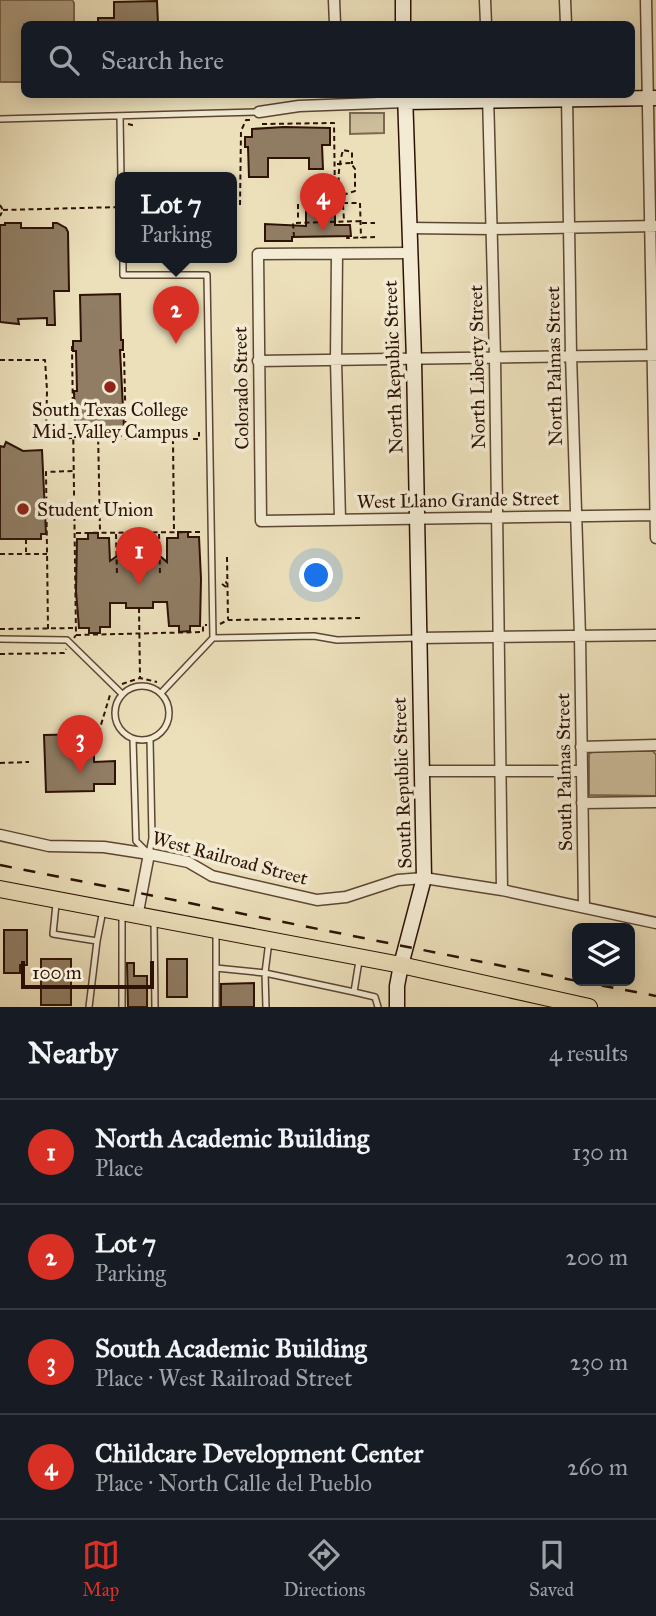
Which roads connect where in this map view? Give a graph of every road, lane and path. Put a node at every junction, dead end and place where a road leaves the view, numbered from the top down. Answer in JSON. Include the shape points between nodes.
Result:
{"nodes":[{"id":1,"x":334,"y":0,"type":"edge"},
{"id":2,"x":403,"y":0,"type":"edge"},
{"id":3,"x":485,"y":0,"type":"edge"},
{"id":4,"x":565,"y":0,"type":"edge"},
{"id":5,"x":646,"y":0,"type":"edge"},
{"id":6,"x":335,"y":21,"type":"edge"},
{"id":7,"x":403,"y":21,"type":"edge"},
{"id":8,"x":486,"y":21,"type":"edge"},
{"id":9,"x":566,"y":21,"type":"edge"},
{"id":10,"x":405,"y":98,"type":"edge"},
{"id":11,"x":488,"y":98,"type":"edge"},
{"id":12,"x":567,"y":98,"type":"edge"},
{"id":13,"x":652,"y":98,"type":"edge"},
{"id":14,"x":338,"y":99,"type":"edge"},
{"id":15,"x":120,"y":116,"type":"junction"},
{"id":16,"x":260,"y":118,"type":"junction"},
{"id":17,"x":0,"y":119,"type":"edge"},
{"id":18,"x":262,"y":129,"type":"dead end"},
{"id":19,"x":336,"y":164,"type":"dead end"},
{"id":20,"x":342,"y":164,"type":"junction"},
{"id":21,"x":352,"y":164,"type":"junction"},
{"id":22,"x":121,"y":172,"type":"edge"},
{"id":23,"x":343,"y":194,"type":"junction"},
{"id":24,"x":343,"y":201,"type":"junction"},
{"id":25,"x":298,"y":204,"type":"dead end"},
{"id":26,"x":0,"y":205,"type":"edge"},
{"id":27,"x":240,"y":205,"type":"dead end"},
{"id":28,"x":115,"y":207,"type":"edge"},
{"id":29,"x":2,"y":210,"type":"junction"},
{"id":30,"x":0,"y":216,"type":"edge"},
{"id":31,"x":344,"y":222,"type":"junction"},
{"id":32,"x":361,"y":222,"type":"junction"},
{"id":33,"x":299,"y":223,"type":"junction"},
{"id":34,"x":374,"y":223,"type":"dead end"},
{"id":35,"x":654,"y":226,"type":"edge"},
{"id":36,"x":571,"y":227,"type":"junction"},
{"id":37,"x":408,"y":228,"type":"junction"},
{"id":38,"x":492,"y":229,"type":"junction"},
{"id":39,"x":348,"y":236,"type":"dead end"},
{"id":40,"x":293,"y":237,"type":"dead end"},
{"id":41,"x":375,"y":237,"type":"dead end"},
{"id":42,"x":361,"y":238,"type":"junction"},
{"id":43,"x":409,"y":253,"type":"junction"},
{"id":44,"x":337,"y":254,"type":"junction"},
{"id":45,"x":122,"y":263,"type":"edge"},
{"id":46,"x":72,"y":346,"type":"dead end"},
{"id":47,"x":124,"y":353,"type":"dead end"},
{"id":48,"x":571,"y":355,"type":"junction"},
{"id":49,"x":654,"y":355,"type":"edge"},
{"id":50,"x":495,"y":358,"type":"junction"},
{"id":51,"x":0,"y":360,"type":"edge"},
{"id":52,"x":336,"y":360,"type":"junction"},
{"id":53,"x":414,"y":360,"type":"junction"},
{"id":54,"x":258,"y":361,"type":"junction"},
{"id":55,"x":98,"y":431,"type":"dead end"},
{"id":56,"x":199,"y":432,"type":"dead end"},
{"id":57,"x":98,"y":436,"type":"junction"},
{"id":58,"x":125,"y":436,"type":"junction"},
{"id":59,"x":73,"y":437,"type":"junction"},
{"id":60,"x":46,"y":438,"type":"junction"},
{"id":61,"x":33,"y":439,"type":"dead end"},
{"id":62,"x":173,"y":439,"type":"junction"},
{"id":63,"x":74,"y":471,"type":"junction"},
{"id":64,"x":656,"y":515,"type":"edge"},
{"id":65,"x":575,"y":516,"type":"junction"},
{"id":66,"x":497,"y":517,"type":"junction"},
{"id":67,"x":416,"y":519,"type":"junction"},
{"id":68,"x":340,"y":520,"type":"junction"},
{"id":69,"x":261,"y":521,"type":"joint"},
{"id":70,"x":174,"y":532,"type":"junction"},
{"id":71,"x":201,"y":532,"type":"dead end"},
{"id":72,"x":100,"y":533,"type":"junction"},
{"id":73,"x":116,"y":533,"type":"junction"},
{"id":74,"x":159,"y":533,"type":"junction"},
{"id":75,"x":75,"y":534,"type":"junction"},
{"id":76,"x":656,"y":538,"type":"edge"},
{"id":77,"x":26,"y":539,"type":"dead end"},
{"id":78,"x":0,"y":554,"type":"edge"},
{"id":79,"x":26,"y":554,"type":"junction"},
{"id":80,"x":47,"y":554,"type":"junction"},
{"id":81,"x":227,"y":557,"type":"dead end"},
{"id":82,"x":117,"y":575,"type":"dead end"},
{"id":83,"x":160,"y":575,"type":"dead end"},
{"id":84,"x":139,"y":608,"type":"dead end"},
{"id":85,"x":361,"y":618,"type":"dead end"},
{"id":86,"x":228,"y":620,"type":"junction"},
{"id":87,"x":217,"y":624,"type":"dead end"},
{"id":88,"x":203,"y":625,"type":"dead end"},
{"id":89,"x":76,"y":628,"type":"junction"},
{"id":90,"x":0,"y":629,"type":"edge"},
{"id":91,"x":48,"y":629,"type":"junction"},
{"id":92,"x":139,"y":633,"type":"junction"},
{"id":93,"x":76,"y":635,"type":"junction"},
{"id":94,"x":656,"y":635,"type":"edge"},
{"id":95,"x":580,"y":636,"type":"junction"},
{"id":96,"x":213,"y":638,"type":"junction"},
{"id":97,"x":418,"y":638,"type":"junction"},
{"id":98,"x":499,"y":638,"type":"junction"},
{"id":99,"x":0,"y":639,"type":"edge"},
{"id":100,"x":74,"y":639,"type":"dead end"},
{"id":101,"x":66,"y":649,"type":"dead end"},
{"id":102,"x":0,"y":653,"type":"edge"},
{"id":103,"x":141,"y":678,"type":"junction"},
{"id":104,"x":157,"y":682,"type":"dead end"},
{"id":105,"x":119,"y":685,"type":"dead end"},
{"id":106,"x":111,"y":693,"type":"dead end"},
{"id":107,"x":161,"y":693,"type":"junction"},
{"id":108,"x":122,"y":694,"type":"junction"},
{"id":109,"x":94,"y":738,"type":"dead end"},
{"id":110,"x":133,"y":739,"type":"junction"},
{"id":111,"x":150,"y":739,"type":"junction"},
{"id":112,"x":656,"y":745,"type":"edge"},
{"id":113,"x":581,"y":747,"type":"junction"},
{"id":114,"x":29,"y":762,"type":"dead end"},
{"id":115,"x":0,"y":763,"type":"edge"},
{"id":116,"x":421,"y":771,"type":"junction"},
{"id":117,"x":582,"y":771,"type":"junction"},
{"id":118,"x":502,"y":772,"type":"junction"},
{"id":119,"x":656,"y":802,"type":"edge"},
{"id":120,"x":582,"y":803,"type":"junction"},
{"id":121,"x":0,"y":835,"type":"edge"},
{"id":122,"x":149,"y":854,"type":"junction"},
{"id":123,"x":424,"y":878,"type":"junction"},
{"id":124,"x":0,"y":889,"type":"edge"},
{"id":125,"x":502,"y":890,"type":"junction"},
{"id":126,"x":56,"y":900,"type":"junction"},
{"id":127,"x":584,"y":907,"type":"junction"},
{"id":128,"x":103,"y":910,"type":"junction"},
{"id":129,"x":129,"y":915,"type":"junction"},
{"id":130,"x":154,"y":920,"type":"junction"},
{"id":131,"x":656,"y":923,"type":"edge"},
{"id":132,"x":216,"y":931,"type":"junction"},
{"id":133,"x":97,"y":941,"type":"junction"},
{"id":134,"x":269,"y":941,"type":"junction"},
{"id":135,"x":360,"y":958,"type":"junction"},
{"id":136,"x":401,"y":965,"type":"junction"},
{"id":137,"x":216,"y":968,"type":"junction"},
{"id":138,"x":265,"y":973,"type":"junction"},
{"id":139,"x":354,"y":992,"type":"junction"},
{"id":140,"x":531,"y":1001,"type":"edge"},
{"id":141,"x":89,"y":1007,"type":"edge"},
{"id":142,"x":122,"y":1007,"type":"edge"},
{"id":143,"x":155,"y":1007,"type":"edge"},
{"id":144,"x":216,"y":1007,"type":"edge"},
{"id":145,"x":266,"y":1007,"type":"edge"},
{"id":146,"x":378,"y":1007,"type":"edge"},
{"id":147,"x":397,"y":1007,"type":"edge"},
{"id":148,"x":589,"y":1007,"type":"edge"}],
"edges":[{"from":1,"to":6,"type":"street"},
{"from":2,"to":7,"type":"street"},
{"from":3,"to":8,"type":"street"},
{"from":4,"to":9,"type":"street"},
{"from":5,"to":13,"type":"street"},
{"from":10,"to":11,"type":"street"},
{"from":10,"to":14,"type":"street"},
{"from":10,"to":37,"type":"street","name":"North Republic Street"},
{"from":11,"to":38,"type":"street","name":"North Liberty Street"},
{"from":12,"to":36,"type":"street","name":"North Palmas Street"},
{"from":13,"to":35,"type":"street"},
{"from":14,"to":16,"type":"street"},
{"from":15,"to":16,"type":"lane"},
{"from":15,"to":17,"type":"lane"},
{"from":15,"to":22,"type":"lane"},
{"from":16,"to":18,"type":"path"},
{"from":16,"to":24,"type":"path","via":[[334,123],[335,200]]},
{"from":16,"to":27,"type":"path","via":[[246,120],[241,131]]},
{"from":19,"to":20,"type":"path"},
{"from":20,"to":21,"type":"path"},
{"from":20,"to":21,"type":"path","via":[[345,150],[352,152]]},
{"from":20,"to":23,"type":"path","via":[[338,181]]},
{"from":21,"to":23,"type":"path","via":[[355,191]]},
{"from":23,"to":24,"type":"path"},
{"from":24,"to":31,"type":"path"},
{"from":24,"to":32,"type":"path","via":[[360,203]]},
{"from":25,"to":33,"type":"path"},
{"from":26,"to":29,"type":"path"},
{"from":28,"to":29,"type":"path"},
{"from":29,"to":30,"type":"path"},
{"from":31,"to":32,"type":"path"},
{"from":31,"to":33,"type":"path"},
{"from":32,"to":34,"type":"path"},
{"from":32,"to":42,"type":"path"},
{"from":33,"to":40,"type":"path","via":[[293,223]]},
{"from":35,"to":36,"type":"street"},
{"from":35,"to":49,"type":"street"},
{"from":36,"to":38,"type":"street"},
{"from":36,"to":48,"type":"street","name":"North Palmas Street"},
{"from":37,"to":38,"type":"street"},
{"from":37,"to":43,"type":"street","name":"North Republic Street"},
{"from":38,"to":50,"type":"street","name":"North Liberty Street"},
{"from":39,"to":42,"type":"path"},
{"from":41,"to":42,"type":"path"},
{"from":43,"to":44,"type":"street"},
{"from":43,"to":53,"type":"street","name":"North Republic Street"},
{"from":44,"to":52,"type":"street"},
{"from":44,"to":54,"type":"street","name":"Colorado Street","via":[[257,254]]},
{"from":45,"to":96,"type":"lane","via":[[123,275],[206,275]]},
{"from":46,"to":59,"type":"path"},
{"from":47,"to":58,"type":"path"},
{"from":48,"to":49,"type":"street"},
{"from":48,"to":50,"type":"street"},
{"from":48,"to":65,"type":"street","name":"North Palmas Street"},
{"from":49,"to":64,"type":"street"},
{"from":50,"to":53,"type":"street"},
{"from":50,"to":66,"type":"street","name":"North Liberty Street"},
{"from":51,"to":60,"type":"path","via":[[45,360]]},
{"from":52,"to":53,"type":"street"},
{"from":52,"to":54,"type":"street"},
{"from":52,"to":68,"type":"street"},
{"from":53,"to":67,"type":"street","name":"North Republic Street"},
{"from":54,"to":69,"type":"street","name":"Colorado Street"},
{"from":55,"to":57,"type":"path"},
{"from":56,"to":62,"type":"path","via":[[199,439]]},
{"from":57,"to":58,"type":"path"},
{"from":57,"to":59,"type":"path"},
{"from":57,"to":72,"type":"path"},
{"from":58,"to":62,"type":"path"},
{"from":59,"to":60,"type":"path"},
{"from":59,"to":63,"type":"path"},
{"from":60,"to":61,"type":"path"},
{"from":62,"to":70,"type":"path"},
{"from":63,"to":75,"type":"path"},
{"from":63,"to":80,"type":"path","via":[[46,472]]},
{"from":64,"to":65,"type":"street","name":"West Llano Grande Street"},
{"from":64,"to":76,"type":"street"},
{"from":65,"to":66,"type":"street","name":"West Llano Grande Street"},
{"from":65,"to":95,"type":"street","name":"North Palmas Street"},
{"from":66,"to":67,"type":"street","name":"West Llano Grande Street"},
{"from":66,"to":98,"type":"street","name":"North Liberty Street"},
{"from":67,"to":68,"type":"street","name":"West Llano Grande Street"},
{"from":67,"to":97,"type":"street","name":"North Republic Street"},
{"from":68,"to":69,"type":"street","name":"West Llano Grande Street"},
{"from":70,"to":71,"type":"path"},
{"from":70,"to":74,"type":"path"},
{"from":72,"to":73,"type":"path"},
{"from":72,"to":75,"type":"path"},
{"from":73,"to":74,"type":"path"},
{"from":73,"to":82,"type":"path"},
{"from":74,"to":83,"type":"path"},
{"from":75,"to":89,"type":"path"},
{"from":77,"to":79,"type":"path"},
{"from":78,"to":79,"type":"path"},
{"from":79,"to":80,"type":"path"},
{"from":80,"to":91,"type":"path"},
{"from":81,"to":86,"type":"path"},
{"from":84,"to":92,"type":"path"},
{"from":85,"to":86,"type":"path"},
{"from":86,"to":87,"type":"path"},
{"from":88,"to":92,"type":"path","via":[[203,632]]},
{"from":89,"to":91,"type":"path"},
{"from":89,"to":93,"type":"path"},
{"from":90,"to":91,"type":"path"},
{"from":92,"to":93,"type":"path"},
{"from":92,"to":103,"type":"path"},
{"from":93,"to":100,"type":"path"},
{"from":94,"to":95,"type":"street"},
{"from":95,"to":98,"type":"street"},
{"from":95,"to":113,"type":"street","name":"South Palmas Street"},
{"from":96,"to":97,"type":"lane"},
{"from":96,"to":107,"type":"lane"},
{"from":97,"to":98,"type":"street"},
{"from":97,"to":116,"type":"street","name":"South Republic Street"},
{"from":98,"to":118,"type":"street","name":"North Liberty Street"},
{"from":99,"to":108,"type":"lane","via":[[67,640]]},
{"from":101,"to":102,"type":"path","via":[[64,653]]},
{"from":103,"to":104,"type":"path"},
{"from":103,"to":105,"type":"path"},
{"from":106,"to":109,"type":"path"},
{"from":107,"to":108,"type":"lane","via":[[138,686]]},
{"from":107,"to":111,"type":"lane","via":[[169,720],[160,734]]},
{"from":108,"to":110,"type":"lane","via":[[116,720]]},
{"from":110,"to":111,"type":"lane"},
{"from":110,"to":122,"type":"lane","via":[[136,841]]},
{"from":111,"to":122,"type":"lane"},
{"from":112,"to":113,"type":"street"},
{"from":113,"to":117,"type":"street","name":"South Palmas Street"},
{"from":114,"to":115,"type":"path"},
{"from":116,"to":118,"type":"street"},
{"from":116,"to":123,"type":"street","name":"South Republic Street"},
{"from":117,"to":118,"type":"street"},
{"from":117,"to":120,"type":"street","name":"South Palmas Street"},
{"from":118,"to":125,"type":"street","name":"North Liberty Street"},
{"from":119,"to":120,"type":"street"},
{"from":120,"to":127,"type":"street","name":"South Palmas Street"},
{"from":121,"to":122,"type":"street","name":"West Railroad Street","via":[[49,846]]},
{"from":122,"to":123,"type":"street","name":"West Railroad Street","via":[[188,862],[212,876],[317,900]]},
{"from":122,"to":129,"type":"street"},
{"from":123,"to":125,"type":"street","name":"West Railroad Street"},
{"from":123,"to":136,"type":"street","name":"South Republic Street"},
{"from":124,"to":126,"type":"main road"},
{"from":125,"to":127,"type":"street","name":"West Railroad Street"},
{"from":126,"to":128,"type":"main road"},
{"from":126,"to":133,"type":"lane","via":[[53,934]]},
{"from":127,"to":131,"type":"street","name":"West Railroad Street"},
{"from":128,"to":129,"type":"main road"},
{"from":128,"to":133,"type":"lane"},
{"from":129,"to":130,"type":"main road"},
{"from":129,"to":142,"type":"lane"},
{"from":130,"to":132,"type":"main road"},
{"from":130,"to":143,"type":"lane"},
{"from":132,"to":134,"type":"main road"},
{"from":132,"to":137,"type":"lane"},
{"from":133,"to":141,"type":"lane"},
{"from":134,"to":135,"type":"main road"},
{"from":134,"to":138,"type":"lane"},
{"from":135,"to":136,"type":"main road"},
{"from":135,"to":139,"type":"lane"},
{"from":136,"to":140,"type":"main road"},
{"from":136,"to":147,"type":"street","name":"South Republic Street"},
{"from":137,"to":138,"type":"lane"},
{"from":137,"to":144,"type":"lane"},
{"from":138,"to":139,"type":"lane"},
{"from":138,"to":145,"type":"lane"},
{"from":139,"to":146,"type":"lane","via":[[374,997]]},
{"from":140,"to":148,"type":"main road"}]}
